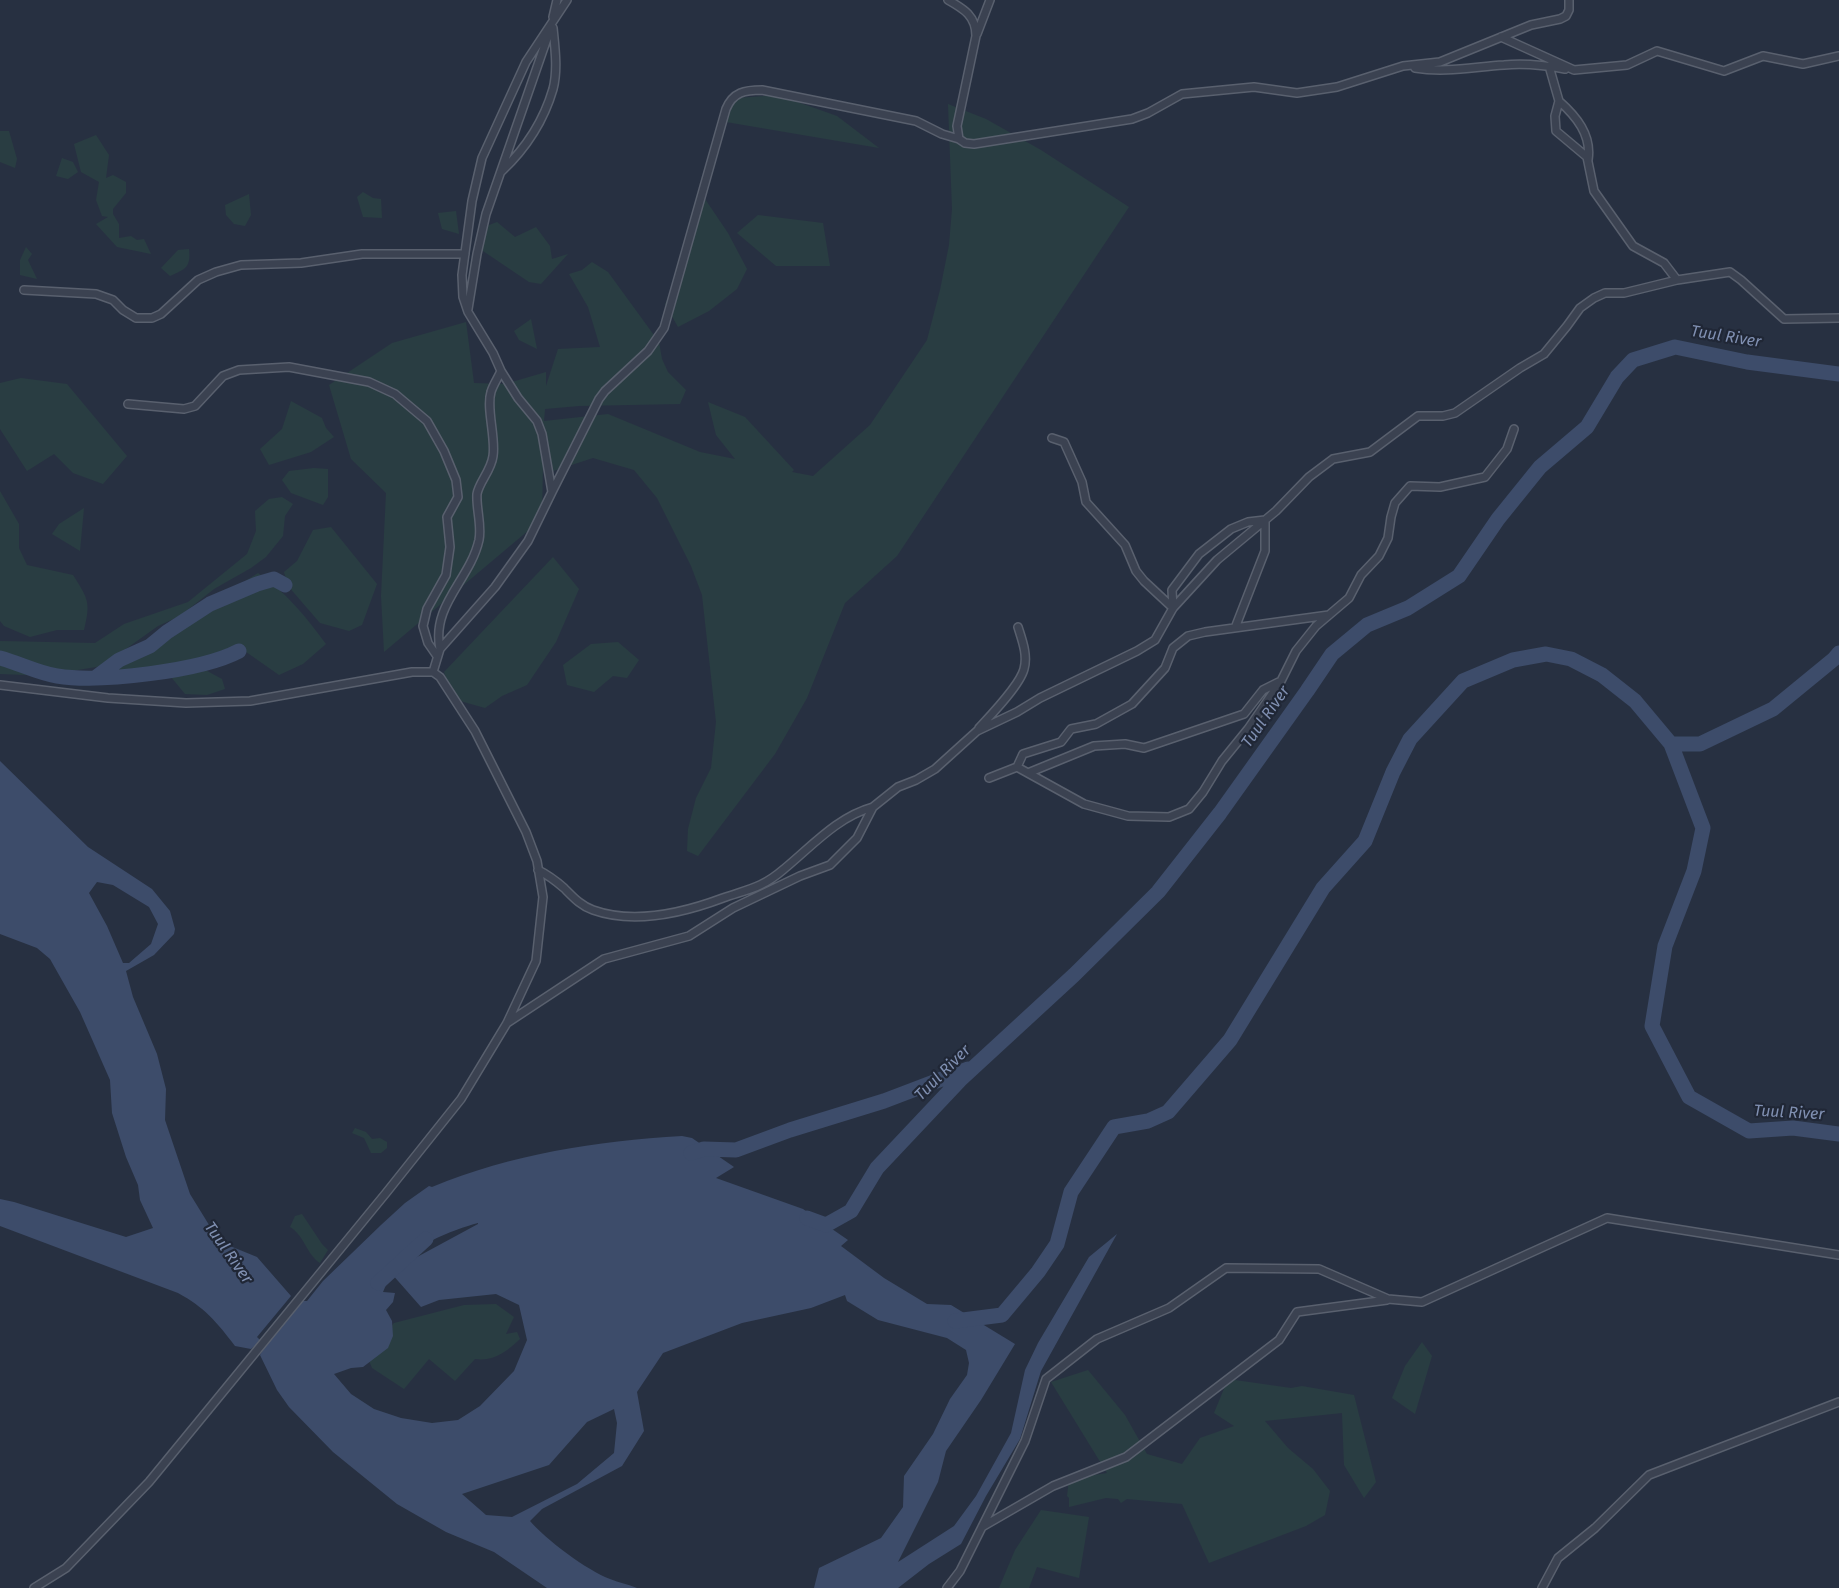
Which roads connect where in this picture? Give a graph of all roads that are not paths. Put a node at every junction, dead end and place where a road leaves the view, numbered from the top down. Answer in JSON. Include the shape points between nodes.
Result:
{"nodes":[{"id":1,"x":557,"y":0,"type":"edge"},
{"id":2,"x":567,"y":0,"type":"edge"},
{"id":3,"x":948,"y":0,"type":"edge"},
{"id":4,"x":990,"y":0,"type":"edge"},
{"id":5,"x":1569,"y":0,"type":"edge"},
{"id":6,"x":552,"y":22,"type":"junction"},
{"id":7,"x":976,"y":36,"type":"junction"},
{"id":8,"x":1501,"y":37,"type":"junction"},
{"id":9,"x":1839,"y":56,"type":"edge"},
{"id":10,"x":1403,"y":66,"type":"junction"},
{"id":11,"x":1549,"y":66,"type":"junction"},
{"id":12,"x":1574,"y":70,"type":"junction"},
{"id":13,"x":1559,"y":101,"type":"junction"},
{"id":14,"x":959,"y":139,"type":"junction"},
{"id":15,"x":1588,"y":161,"type":"junction"},
{"id":16,"x":502,"y":171,"type":"junction"},
{"id":17,"x":465,"y":254,"type":"junction"},
{"id":18,"x":1677,"y":280,"type":"junction"},
{"id":19,"x":24,"y":290,"type":"dead end"},
{"id":20,"x":468,"y":312,"type":"junction"},
{"id":21,"x":1839,"y":318,"type":"edge"},
{"id":22,"x":501,"y":371,"type":"junction"},
{"id":23,"x":128,"y":404,"type":"dead end"},
{"id":24,"x":1514,"y":429,"type":"dead end"},
{"id":25,"x":1052,"y":438,"type":"dead end"},
{"id":26,"x":552,"y":492,"type":"junction"},
{"id":27,"x":1265,"y":520,"type":"junction"},
{"id":28,"x":1173,"y":608,"type":"junction"},
{"id":29,"x":1329,"y":615,"type":"junction"},
{"id":30,"x":1018,"y":627,"type":"dead end"},
{"id":31,"x":1235,"y":628,"type":"junction"},
{"id":32,"x":439,"y":653,"type":"junction"},
{"id":33,"x":433,"y":672,"type":"junction"},
{"id":34,"x":1281,"y":681,"type":"junction"},
{"id":35,"x":0,"y":685,"type":"edge"},
{"id":36,"x":977,"y":731,"type":"junction"},
{"id":37,"x":1017,"y":767,"type":"junction"},
{"id":38,"x":1028,"y":773,"type":"junction"},
{"id":39,"x":989,"y":778,"type":"dead end"},
{"id":40,"x":873,"y":807,"type":"junction"},
{"id":41,"x":538,"y":870,"type":"junction"},
{"id":42,"x":507,"y":1023,"type":"junction"},
{"id":43,"x":1839,"y":1255,"type":"edge"},
{"id":44,"x":1388,"y":1299,"type":"junction"},
{"id":45,"x":1839,"y":1402,"type":"edge"},
{"id":46,"x":982,"y":1527,"type":"junction"},
{"id":47,"x":34,"y":1588,"type":"edge"},
{"id":48,"x":946,"y":1588,"type":"edge"},
{"id":49,"x":1542,"y":1588,"type":"edge"}],
"edges":[{"from":1,"to":6,"type":"street"},
{"from":2,"to":6,"type":"street"},
{"from":3,"to":7,"type":"street","via":[[970,15]]},
{"from":4,"to":7,"type":"street"},
{"from":5,"to":8,"type":"street","via":[[1566,16]]},
{"from":6,"to":16,"type":"street"},
{"from":6,"to":16,"type":"street","via":[[556,65],[553,89],[520,154]]},
{"from":6,"to":17,"type":"street","via":[[526,62],[482,158]]},
{"from":7,"to":14,"type":"street","via":[[957,126]]},
{"from":8,"to":10,"type":"street","via":[[1440,62]]},
{"from":8,"to":12,"type":"street"},
{"from":9,"to":12,"type":"street","via":[[1803,64],[1763,56],[1724,71],[1657,51],[1626,65]]},
{"from":10,"to":11,"type":"street","via":[[1434,71]]},
{"from":10,"to":14,"type":"street","via":[[1336,87],[1297,93],[1254,87],[1182,94],[1132,118],[974,144]]},
{"from":11,"to":12,"type":"street"},
{"from":11,"to":13,"type":"street"},
{"from":13,"to":15,"type":"street","via":[[1582,127],[1589,149]]},
{"from":13,"to":15,"type":"street","via":[[1556,131],[1585,154]]},
{"from":14,"to":26,"type":"street","via":[[916,122],[762,90],[741,91],[735,96],[726,109],[664,328],[648,351],[598,399]]},
{"from":15,"to":18,"type":"street","via":[[1591,186],[1633,246],[1664,263]]},
{"from":16,"to":20,"type":"street","via":[[486,214]]},
{"from":17,"to":19,"type":"street","via":[[362,254],[301,263],[241,265],[198,280],[152,318],[136,318],[113,300],[96,294]]},
{"from":17,"to":20,"type":"street","via":[[463,297]]},
{"from":18,"to":21,"type":"street","via":[[1730,272],[1784,319]]},
{"from":18,"to":27,"type":"street","via":[[1594,298],[1580,308],[1544,354],[1455,413],[1418,416],[1370,452],[1333,459]]},
{"from":20,"to":22,"type":"street"},
{"from":22,"to":26,"type":"street","via":[[540,427]]},
{"from":22,"to":32,"type":"street","via":[[490,393],[494,454],[477,493],[479,537],[472,562],[452,591],[440,620]]},
{"from":23,"to":32,"type":"street","via":[[183,410],[195,406],[223,376],[239,370],[289,367],[369,382],[395,394],[427,421],[456,480],[458,497],[447,517],[450,547],[446,575],[423,626],[428,643]]},
{"from":24,"to":29,"type":"street","via":[[1507,449],[1485,477],[1440,487],[1410,486],[1395,503],[1388,538],[1379,556],[1361,575],[1349,598]]},
{"from":25,"to":28,"type":"street","via":[[1064,442],[1069,451],[1086,502],[1125,545],[1144,581]]},
{"from":26,"to":32,"type":"street","via":[[538,525],[515,561]]},
{"from":27,"to":28,"type":"street","via":[[1217,560]]},
{"from":27,"to":28,"type":"street","via":[[1231,530],[1199,554],[1172,590]]},
{"from":27,"to":31,"type":"street","via":[[1265,551]]},
{"from":28,"to":36,"type":"street","via":[[1155,640]]},
{"from":29,"to":31,"type":"street"},
{"from":29,"to":34,"type":"street","via":[[1296,651]]},
{"from":30,"to":36,"type":"street","via":[[1024,669]]},
{"from":31,"to":37,"type":"street","via":[[1188,636],[1173,648],[1166,668],[1132,704],[1096,724],[1071,729],[1061,742],[1023,754]]},
{"from":32,"to":33,"type":"street"},
{"from":33,"to":35,"type":"street","via":[[412,672],[250,701],[186,703]]},
{"from":33,"to":41,"type":"street","via":[[475,732],[526,832]]},
{"from":34,"to":38,"type":"street","via":[[1263,690],[1244,714],[1144,748],[1125,744],[1094,746]]},
{"from":34,"to":38,"type":"street","via":[[1189,809],[1169,817],[1128,816],[1084,804]]},
{"from":36,"to":40,"type":"street","via":[[935,768],[898,787]]},
{"from":37,"to":38,"type":"street"},
{"from":37,"to":39,"type":"street"},
{"from":40,"to":41,"type":"street","via":[[842,821],[764,884],[697,908],[648,916],[603,913],[577,901]]},
{"from":40,"to":42,"type":"street","via":[[857,837],[830,865],[733,908],[689,936],[604,959]]},
{"from":41,"to":42,"type":"street","via":[[543,897],[536,961]]},
{"from":42,"to":47,"type":"street","via":[[461,1099],[148,1482],[66,1568]]},
{"from":43,"to":44,"type":"street","via":[[1607,1218],[1422,1302]]},
{"from":44,"to":46,"type":"street","via":[[1296,1312],[1280,1340],[1126,1457],[1053,1485]]},
{"from":44,"to":46,"type":"street","via":[[1318,1269],[1226,1268],[1169,1308],[1097,1339],[1046,1379],[1024,1441]]},
{"from":45,"to":49,"type":"street","via":[[1649,1475],[1558,1558]]},
{"from":46,"to":48,"type":"street","via":[[960,1571]]}]}
